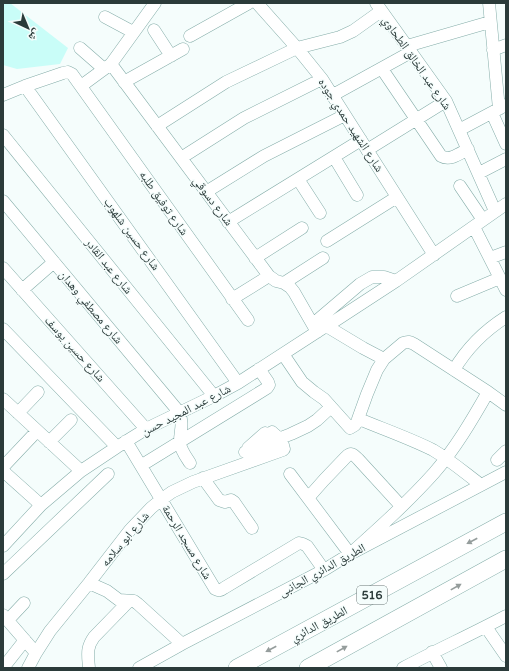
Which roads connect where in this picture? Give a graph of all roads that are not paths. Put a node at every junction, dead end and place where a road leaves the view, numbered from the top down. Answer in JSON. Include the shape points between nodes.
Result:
{"nodes":[{"id":1,"x":155,"y":3,"type":"edge"},
{"id":2,"x":249,"y":3,"type":"edge"},
{"id":3,"x":257,"y":3,"type":"edge"},
{"id":4,"x":489,"y":3,"type":"edge"},
{"id":5,"x":379,"y":7,"type":"edge"},
{"id":6,"x":105,"y":17,"type":"dead end"},
{"id":7,"x":490,"y":22,"type":"junction"},
{"id":8,"x":154,"y":30,"type":"dead end"},
{"id":9,"x":133,"y":32,"type":"junction"},
{"id":10,"x":190,"y":36,"type":"dead end"},
{"id":11,"x":506,"y":46,"type":"edge"},
{"id":12,"x":80,"y":48,"type":"dead end"},
{"id":13,"x":298,"y":48,"type":"junction"},
{"id":14,"x":183,"y":49,"type":"dead end"},
{"id":15,"x":409,"y":49,"type":"junction"},
{"id":16,"x":493,"y":50,"type":"junction"},
{"id":17,"x":171,"y":56,"type":"junction"},
{"id":18,"x":107,"y":66,"type":"junction"},
{"id":19,"x":382,"y":68,"type":"junction"},
{"id":20,"x":322,"y":79,"type":"junction"},
{"id":21,"x":124,"y":82,"type":"junction"},
{"id":22,"x":25,"y":86,"type":"junction"},
{"id":23,"x":81,"y":86,"type":"junction"},
{"id":24,"x":3,"y":95,"type":"edge"},
{"id":25,"x":333,"y":95,"type":"junction"},
{"id":26,"x":446,"y":101,"type":"junction"},
{"id":27,"x":499,"y":109,"type":"edge"},
{"id":28,"x":345,"y":115,"type":"junction"},
{"id":29,"x":416,"y":120,"type":"junction"},
{"id":30,"x":157,"y":126,"type":"junction"},
{"id":31,"x":459,"y":130,"type":"junction"},
{"id":32,"x":3,"y":135,"type":"edge"},
{"id":33,"x":506,"y":144,"type":"edge"},
{"id":34,"x":364,"y":145,"type":"junction"},
{"id":35,"x":468,"y":149,"type":"junction"},
{"id":36,"x":334,"y":157,"type":"junction"},
{"id":37,"x":181,"y":158,"type":"junction"},
{"id":38,"x":506,"y":159,"type":"edge"},
{"id":39,"x":479,"y":174,"type":"junction"},
{"id":40,"x":298,"y":178,"type":"junction"},
{"id":41,"x":460,"y":186,"type":"dead end"},
{"id":42,"x":206,"y":192,"type":"junction"},
{"id":43,"x":357,"y":195,"type":"dead end"},
{"id":44,"x":396,"y":196,"type":"junction"},
{"id":45,"x":3,"y":201,"type":"edge"},
{"id":46,"x":506,"y":204,"type":"edge"},
{"id":47,"x":495,"y":211,"type":"junction"},
{"id":48,"x":320,"y":213,"type":"dead end"},
{"id":49,"x":228,"y":222,"type":"junction"},
{"id":50,"x":478,"y":223,"type":"junction"},
{"id":51,"x":302,"y":228,"type":"dead end"},
{"id":52,"x":327,"y":241,"type":"dead end"},
{"id":53,"x":506,"y":252,"type":"edge"},
{"id":54,"x":434,"y":256,"type":"junction"},
{"id":55,"x":255,"y":258,"type":"junction"},
{"id":56,"x":323,"y":258,"type":"dead end"},
{"id":57,"x":490,"y":258,"type":"junction"},
{"id":58,"x":54,"y":262,"type":"junction"},
{"id":59,"x":3,"y":268,"type":"edge"},
{"id":60,"x":269,"y":276,"type":"junction"},
{"id":61,"x":500,"y":278,"type":"junction"},
{"id":62,"x":396,"y":281,"type":"junction"},
{"id":63,"x":284,"y":283,"type":"junction"},
{"id":64,"x":22,"y":290,"type":"junction"},
{"id":65,"x":506,"y":290,"type":"edge"},
{"id":66,"x":457,"y":296,"type":"dead end"},
{"id":67,"x":232,"y":299,"type":"junction"},
{"id":68,"x":506,"y":317,"type":"edge"},
{"id":69,"x":248,"y":320,"type":"dead end"},
{"id":70,"x":319,"y":327,"type":"junction"},
{"id":71,"x":3,"y":329,"type":"edge"},
{"id":72,"x":283,"y":354,"type":"junction"},
{"id":73,"x":384,"y":359,"type":"junction"},
{"id":74,"x":259,"y":369,"type":"junction"},
{"id":75,"x":454,"y":370,"type":"junction"},
{"id":76,"x":238,"y":383,"type":"junction"},
{"id":77,"x":38,"y":392,"type":"dead end"},
{"id":78,"x":488,"y":392,"type":"junction"},
{"id":79,"x":214,"y":396,"type":"junction"},
{"id":80,"x":3,"y":399,"type":"edge"},
{"id":81,"x":506,"y":405,"type":"edge"},
{"id":82,"x":331,"y":406,"type":"junction"},
{"id":83,"x":179,"y":412,"type":"junction"},
{"id":84,"x":18,"y":413,"type":"junction"},
{"id":85,"x":358,"y":419,"type":"junction"},
{"id":86,"x":71,"y":420,"type":"dead end"},
{"id":87,"x":146,"y":429,"type":"junction"},
{"id":88,"x":37,"y":431,"type":"junction"},
{"id":89,"x":272,"y":434,"type":"junction"},
{"id":90,"x":180,"y":441,"type":"junction"},
{"id":91,"x":49,"y":442,"type":"junction"},
{"id":92,"x":122,"y":444,"type":"junction"},
{"id":93,"x":506,"y":451,"type":"edge"},
{"id":94,"x":247,"y":457,"type":"junction"},
{"id":95,"x":446,"y":458,"type":"junction"},
{"id":96,"x":497,"y":460,"type":"dead end"},
{"id":97,"x":190,"y":463,"type":"dead end"},
{"id":98,"x":142,"y":465,"type":"junction"},
{"id":99,"x":3,"y":467,"type":"edge"},
{"id":100,"x":3,"y":471,"type":"edge"},
{"id":101,"x":81,"y":472,"type":"junction"},
{"id":102,"x":506,"y":472,"type":"edge"},
{"id":103,"x":108,"y":474,"type":"dead end"},
{"id":104,"x":290,"y":474,"type":"dead end"},
{"id":105,"x":203,"y":478,"type":"junction"},
{"id":106,"x":481,"y":485,"type":"junction"},
{"id":107,"x":308,"y":498,"type":"junction"},
{"id":108,"x":162,"y":499,"type":"junction"},
{"id":109,"x":42,"y":505,"type":"junction"},
{"id":110,"x":401,"y":506,"type":"junction"},
{"id":111,"x":506,"y":522,"type":"edge"},
{"id":112,"x":252,"y":528,"type":"dead end"},
{"id":113,"x":3,"y":546,"type":"edge"},
{"id":114,"x":350,"y":554,"type":"junction"},
{"id":115,"x":506,"y":559,"type":"edge"},
{"id":116,"x":324,"y":570,"type":"junction"},
{"id":117,"x":3,"y":574,"type":"edge"},
{"id":118,"x":89,"y":583,"type":"junction"},
{"id":119,"x":129,"y":601,"type":"junction"},
{"id":120,"x":24,"y":603,"type":"dead end"},
{"id":121,"x":506,"y":616,"type":"edge"},
{"id":122,"x":5,"y":617,"type":"edge"},
{"id":123,"x":486,"y":627,"type":"junction"},
{"id":124,"x":25,"y":640,"type":"junction"},
{"id":125,"x":182,"y":644,"type":"junction"},
{"id":126,"x":36,"y":652,"type":"junction"},
{"id":127,"x":432,"y":652,"type":"junction"},
{"id":128,"x":506,"y":656,"type":"edge"},
{"id":129,"x":31,"y":667,"type":"edge"},
{"id":130,"x":4,"y":668,"type":"edge"},
{"id":131,"x":88,"y":668,"type":"edge"},
{"id":132,"x":139,"y":668,"type":"edge"},
{"id":133,"x":237,"y":668,"type":"edge"},
{"id":134,"x":308,"y":668,"type":"edge"},
{"id":135,"x":403,"y":668,"type":"edge"},
{"id":136,"x":441,"y":668,"type":"edge"}],
"edges":[{"from":1,"to":9,"type":"street"},
{"from":2,"to":10,"type":"street"},
{"from":3,"to":13,"type":"street","name":"شارع الشهيد حمدي جوده"},
{"from":4,"to":7,"type":"street"},
{"from":5,"to":13,"type":"street","via":[[347,35]]},
{"from":5,"to":15,"type":"street","name":"شارع عبد الخالق الطحاوي"},
{"from":6,"to":9,"type":"street"},
{"from":7,"to":15,"type":"street"},
{"from":7,"to":16,"type":"street"},
{"from":8,"to":17,"type":"street"},
{"from":9,"to":18,"type":"street"},
{"from":11,"to":16,"type":"street"},
{"from":12,"to":18,"type":"street","name":"شارع دسوقي"},
{"from":13,"to":20,"type":"street","name":"شارع الشهيد حمدي جوده"},
{"from":13,"to":30,"type":"street","via":[[226,82]]},
{"from":14,"to":17,"type":"street"},
{"from":15,"to":19,"type":"street"},
{"from":15,"to":26,"type":"street","name":"شارع عبد الخالق الطحاوي"},
{"from":16,"to":27,"type":"street"},
{"from":17,"to":21,"type":"street"},
{"from":18,"to":21,"type":"street","name":"شارع دسوقي"},
{"from":18,"to":23,"type":"street"},
{"from":19,"to":25,"type":"street"},
{"from":19,"to":29,"type":"street"},
{"from":20,"to":25,"type":"street","name":"شارع الشهيد حمدي جوده"},
{"from":20,"to":37,"type":"street","via":[[244,118]]},
{"from":21,"to":30,"type":"street","name":"شارع دسوقي"},
{"from":22,"to":23,"type":"street","name":"شارع توفيق طلبه","via":[[68,72]]},
{"from":22,"to":24,"type":"street"},
{"from":22,"to":76,"type":"street","name":"شارع حسين شلهوب"},
{"from":23,"to":67,"type":"street","name":"شارع توفيق طلبه"},
{"from":25,"to":28,"type":"street","name":"شارع الشهيد حمدي جوده"},
{"from":26,"to":29,"type":"street"},
{"from":26,"to":31,"type":"street","name":"شارع عبد الخالق الطحاوي"},
{"from":27,"to":31,"type":"street"},
{"from":27,"to":33,"type":"street"},
{"from":28,"to":34,"type":"street","name":"شارع الشهيد حمدي جوده"},
{"from":28,"to":42,"type":"street","via":[[264,156]]},
{"from":29,"to":34,"type":"street"},
{"from":29,"to":35,"type":"street","via":[[444,158],[448,159]]},
{"from":30,"to":37,"type":"street","name":"شارع دسوقي"},
{"from":31,"to":35,"type":"street","name":"شارع عبد الخالق الطحاوي"},
{"from":32,"to":79,"type":"street","name":"شارع عبد القادر"},
{"from":34,"to":36,"type":"street"},
{"from":34,"to":44,"type":"street","name":"شارع الشهيد حمدي جوده"},
{"from":35,"to":39,"type":"street","name":"شارع عبد الخالق الطحاوي"},
{"from":36,"to":40,"type":"street"},
{"from":36,"to":43,"type":"street"},
{"from":37,"to":42,"type":"street","name":"شارع دسوقي"},
{"from":38,"to":39,"type":"street"},
{"from":39,"to":47,"type":"street","name":"شارع عبد الخالق الطحاوي"},
{"from":40,"to":48,"type":"street"},
{"from":40,"to":49,"type":"street"},
{"from":41,"to":50,"type":"street"},
{"from":42,"to":49,"type":"street","name":"شارع دسوقي"},
{"from":44,"to":52,"type":"street"},
{"from":44,"to":54,"type":"street","name":"شارع الشهيد حمدي جوده"},
{"from":45,"to":58,"type":"street","name":"شارع مصطفي وهدان"},
{"from":46,"to":47,"type":"street"},
{"from":47,"to":50,"type":"street"},
{"from":49,"to":55,"type":"street","name":"شارع دسوقي"},
{"from":50,"to":54,"type":"street"},
{"from":50,"to":57,"type":"street"},
{"from":51,"to":55,"type":"street"},
{"from":53,"to":57,"type":"street"},
{"from":54,"to":62,"type":"street"},
{"from":55,"to":60,"type":"street","name":"شارع دسوقي"},
{"from":56,"to":63,"type":"street"},
{"from":57,"to":61,"type":"street"},
{"from":58,"to":64,"type":"street"},
{"from":58,"to":83,"type":"street","name":"شارع مصطفي وهدان"},
{"from":59,"to":64,"type":"street","name":"شارع حسين يوسف"},
{"from":60,"to":63,"type":"street","name":"شارع دسوقي"},
{"from":60,"to":67,"type":"street"},
{"from":61,"to":65,"type":"street"},
{"from":61,"to":66,"type":"street"},
{"from":62,"to":70,"type":"street"},
{"from":62,"to":70,"type":"street","via":[[384,276],[372,277],[360,284]]},
{"from":63,"to":70,"type":"street","name":"شارع دسوقي","via":[[294,292]]},
{"from":64,"to":87,"type":"street","name":"شارع حسين يوسف"},
{"from":67,"to":69,"type":"street","name":"شارع توفيق طلبه"},
{"from":68,"to":75,"type":"street","via":[[473,344]]},
{"from":70,"to":72,"type":"street","name":"شارع عبد المجيد حسن"},
{"from":70,"to":73,"type":"street"},
{"from":71,"to":92,"type":"street","name":"شارع مسجد الرحمة"},
{"from":72,"to":74,"type":"street","name":"شارع عبد المجيد حسن"},
{"from":72,"to":82,"type":"street","via":[[302,382]]},
{"from":73,"to":75,"type":"street","via":[[407,341]]},
{"from":73,"to":85,"type":"street"},
{"from":74,"to":76,"type":"street","name":"شارع عبد المجيد حسن"},
{"from":74,"to":90,"type":"street","via":[[268,382],[267,388]]},
{"from":75,"to":78,"type":"street"},
{"from":76,"to":79,"type":"street","name":"شارع عبد المجيد حسن"},
{"from":77,"to":84,"type":"street"},
{"from":78,"to":81,"type":"street"},
{"from":78,"to":95,"type":"street"},
{"from":79,"to":83,"type":"street","name":"شارع عبد المجيد حسن"},
{"from":80,"to":84,"type":"street"},
{"from":82,"to":85,"type":"street","via":[[350,428]]},
{"from":82,"to":89,"type":"street","via":[[308,426],[291,434]]},
{"from":83,"to":87,"type":"street","name":"شارع عبد المجيد حسن"},
{"from":83,"to":90,"type":"street","via":[[182,423]]},
{"from":84,"to":88,"type":"street"},
{"from":85,"to":95,"type":"street","via":[[422,445]]},
{"from":86,"to":91,"type":"street"},
{"from":87,"to":92,"type":"street","name":"شارع عبد المجيد حسن"},
{"from":88,"to":91,"type":"street"},
{"from":88,"to":99,"type":"street"},
{"from":89,"to":94,"type":"street","via":[[248,448]]},
{"from":89,"to":94,"type":"street","name":"شارع ابو سلامه","via":[[284,448],[282,450]]},
{"from":90,"to":97,"type":"street"},
{"from":90,"to":98,"type":"street"},
{"from":91,"to":101,"type":"street"},
{"from":92,"to":98,"type":"street","name":"شارع مسجد الرحمة"},
{"from":92,"to":101,"type":"street","name":"شارع عبد المجيد حسن"},
{"from":93,"to":96,"type":"street"},
{"from":94,"to":105,"type":"street","name":"شارع ابو سلامه"},
{"from":95,"to":106,"type":"street"},
{"from":95,"to":110,"type":"street"},
{"from":98,"to":108,"type":"street","name":"شارع مسجد الرحمة"},
{"from":100,"to":109,"type":"street"},
{"from":101,"to":109,"type":"street","name":"شارع عبد المجيد حسن"},
{"from":102,"to":106,"type":"street","name":"الطريق الدائري الجانبى"},
{"from":103,"to":117,"type":"street"},
{"from":104,"to":107,"type":"street"},
{"from":105,"to":108,"type":"street","name":"شارع ابو سلامه","via":[[182,486]]},
{"from":105,"to":112,"type":"street","via":[[220,500],[234,502]]},
{"from":106,"to":114,"type":"street","name":"الطريق الدائري الجانبى"},
{"from":107,"to":110,"type":"street","via":[[351,454]]},
{"from":107,"to":114,"type":"street"},
{"from":108,"to":116,"type":"street","name":"شارع مسجد الرحمة","via":[[217,590],[299,543],[307,546]]},
{"from":108,"to":118,"type":"street","name":"شارع ابو سلامه","via":[[135,524]]},
{"from":109,"to":113,"type":"street","name":"شارع عبد المجيد حسن"},
{"from":110,"to":114,"type":"street"},
{"from":111,"to":133,"type":"highway","name":"الطريق الدائري","number":"516","one_way":true},
{"from":114,"to":116,"type":"street","name":"الطريق الدائري الجانبى"},
{"from":134,"to":115,"type":"highway","one_way":true},
{"from":116,"to":125,"type":"street","name":"الطريق الدائري الجانبى"},
{"from":118,"to":119,"type":"street","via":[[119,600]]},
{"from":118,"to":126,"type":"street","name":"شارع ابو سلامه"},
{"from":119,"to":125,"type":"street","via":[[138,604]]},
{"from":119,"to":131,"type":"street","via":[[90,643]]},
{"from":120,"to":122,"type":"street"},
{"from":121,"to":123,"type":"street"},
{"from":122,"to":124,"type":"street"},
{"from":123,"to":127,"type":"street"},
{"from":123,"to":128,"type":"street"},
{"from":124,"to":126,"type":"street"},
{"from":124,"to":130,"type":"street"},
{"from":125,"to":132,"type":"street","name":"الطريق الدائري الجانبى"},
{"from":126,"to":129,"type":"street","name":"شارع ابو سلامه"},
{"from":127,"to":135,"type":"street"},
{"from":127,"to":136,"type":"street"}]}
